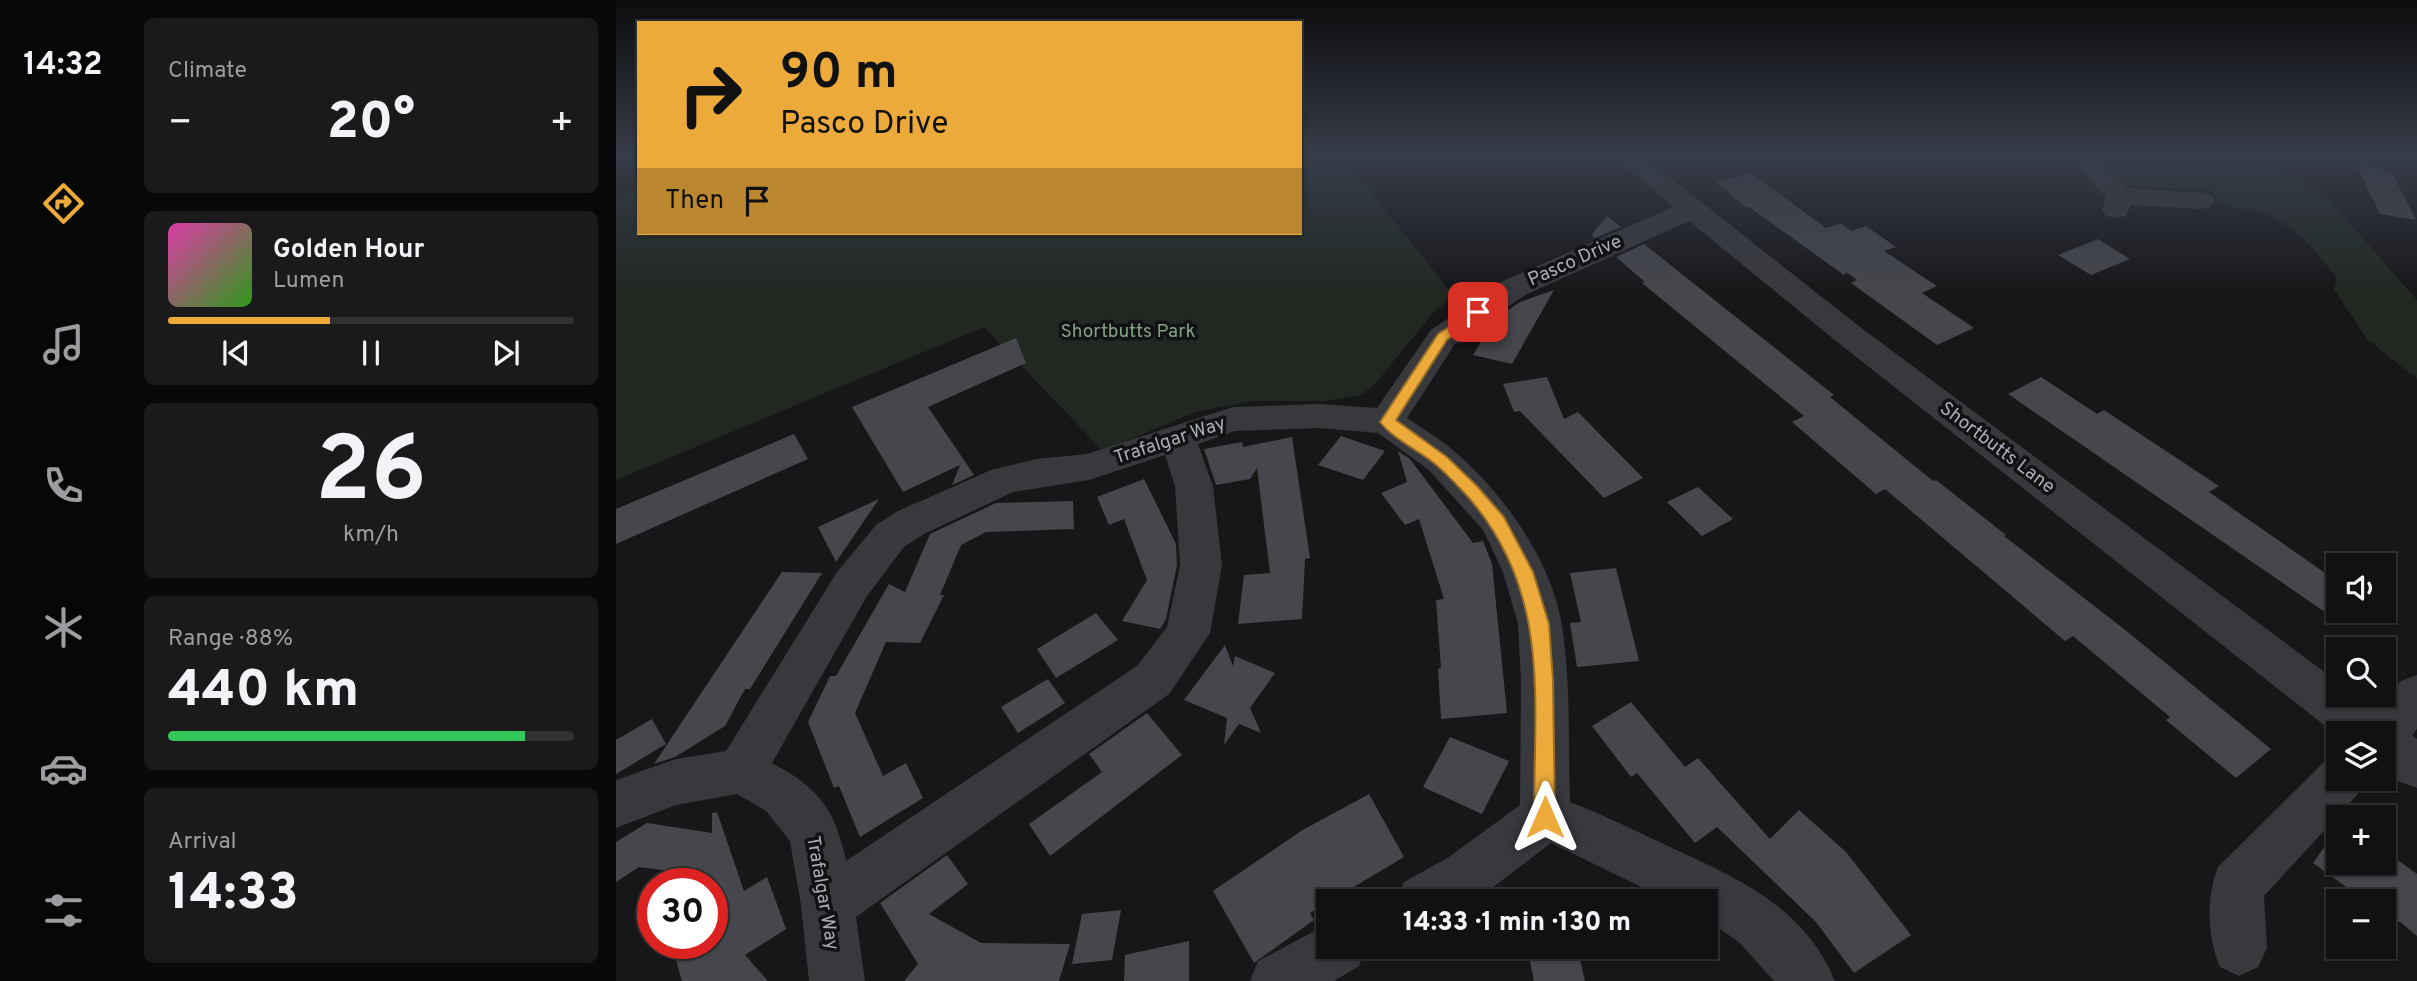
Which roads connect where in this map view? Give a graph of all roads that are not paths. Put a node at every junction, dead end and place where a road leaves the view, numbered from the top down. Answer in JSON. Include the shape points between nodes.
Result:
{"nodes":[{"id":1,"x":1684,"y":203,"type":"edge"},
{"id":2,"x":1692,"y":209,"type":"junction"},
{"id":3,"x":1387,"y":422,"type":"junction"},
{"id":4,"x":1177,"y":436,"type":"junction"},
{"id":5,"x":2417,"y":695,"type":"edge"},
{"id":6,"x":2355,"y":721,"type":"edge"},
{"id":7,"x":2394,"y":721,"type":"edge"},
{"id":8,"x":2396,"y":751,"type":"edge"},
{"id":9,"x":2417,"y":766,"type":"edge"},
{"id":10,"x":741,"y":771,"type":"junction"},
{"id":11,"x":2328,"y":791,"type":"edge"},
{"id":12,"x":616,"y":804,"type":"edge"},
{"id":13,"x":1545,"y":817,"type":"junction"},
{"id":14,"x":1445,"y":889,"type":"edge"},
{"id":15,"x":828,"y":905,"type":"junction"},
{"id":16,"x":2239,"y":948,"type":"dead end"},
{"id":17,"x":1318,"y":959,"type":"edge"},
{"id":18,"x":837,"y":981,"type":"edge"},
{"id":19,"x":1278,"y":981,"type":"edge"},
{"id":20,"x":1807,"y":981,"type":"edge"}],
"edges":[{"from":1,"to":2,"type":"street","name":"Shortbutts Lane"},
{"from":2,"to":3,"type":"street","name":"Pasco Drive","via":[[1514,288],[1443,337]]},
{"from":2,"to":6,"type":"street","name":"Shortbutts Lane"},
{"from":3,"to":4,"type":"street","name":"Trafalgar Way","via":[[1319,416],[1233,419]]},
{"from":3,"to":13,"type":"street","via":[[1442,461],[1471,490],[1498,521],[1524,572],[1540,624]]},
{"from":4,"to":10,"type":"street","name":"Trafalgar Way","via":[[1089,467],[1004,480],[890,536],[852,584]]},
{"from":4,"to":15,"type":"street","via":[[1194,486],[1201,565],[1188,633],[1153,680]]},
{"from":5,"to":7,"type":"street"},
{"from":8,"to":9,"type":"street"},
{"from":10,"to":12,"type":"street","via":[[676,782]]},
{"from":10,"to":15,"type":"street","name":"Trafalgar Way","via":[[784,795],[814,831]]},
{"from":11,"to":16,"type":"street","via":[[2237,886]]},
{"from":13,"to":14,"type":"street"},
{"from":13,"to":20,"type":"street","via":[[1726,901],[1759,924]]},
{"from":15,"to":18,"type":"street","name":"Trafalgar Way"},
{"from":17,"to":19,"type":"street"}]}
